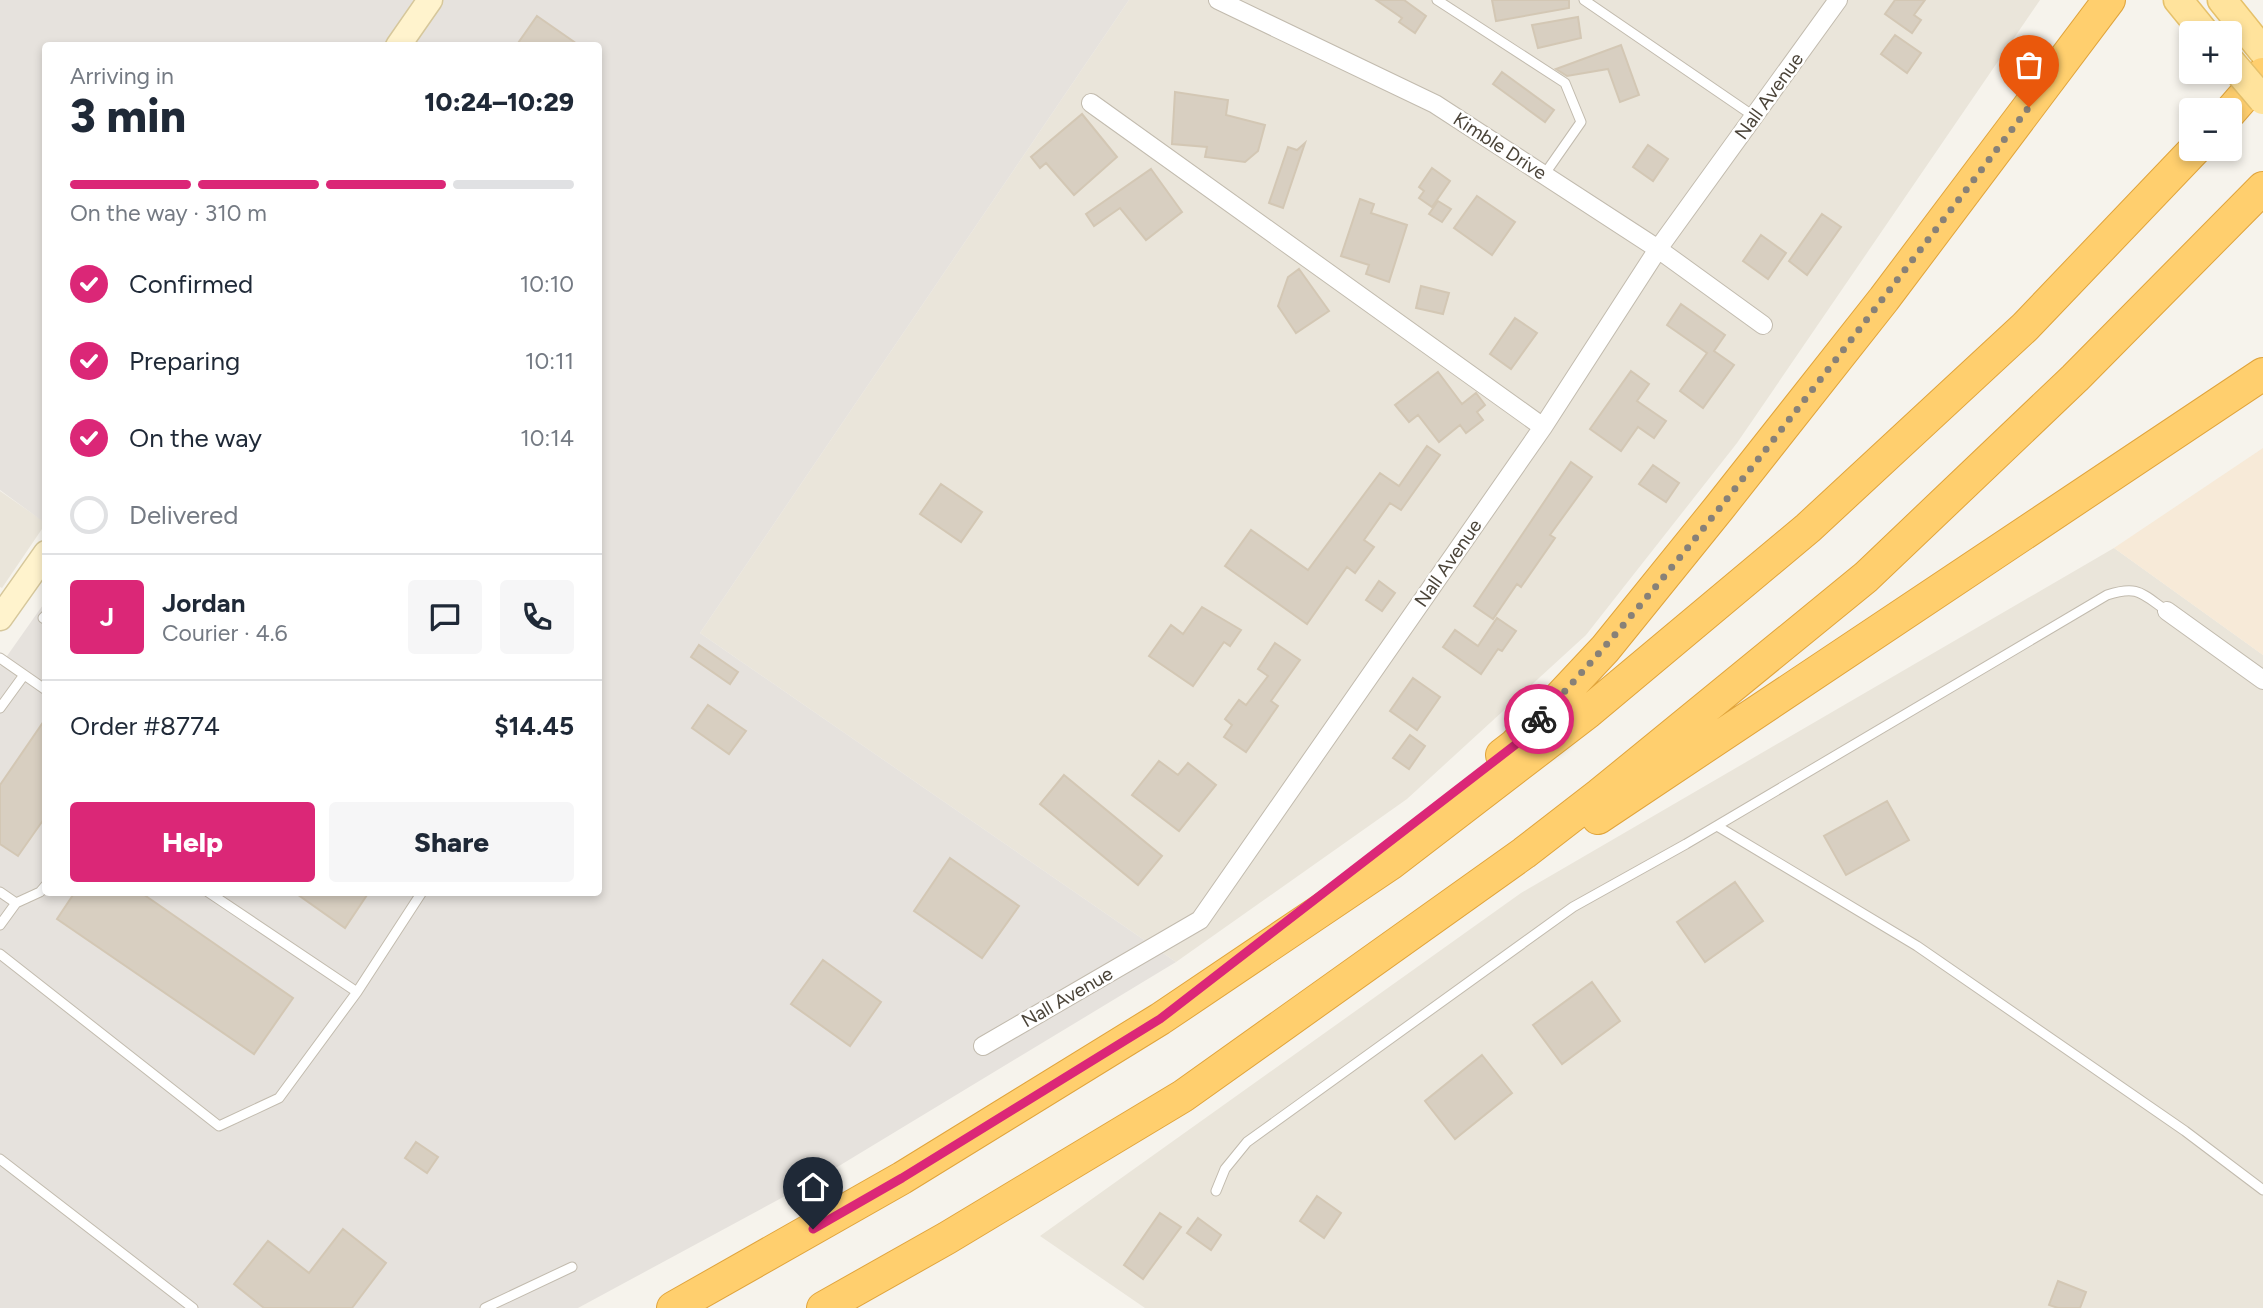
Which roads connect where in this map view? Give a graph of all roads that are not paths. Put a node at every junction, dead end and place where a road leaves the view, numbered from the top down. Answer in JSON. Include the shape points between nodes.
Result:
{"nodes":[{"id":1,"x":430,"y":0,"type":"edge"},
{"id":2,"x":1437,"y":0,"type":"edge"},
{"id":3,"x":1838,"y":0,"type":"edge"},
{"id":4,"x":2109,"y":0,"type":"edge"},
{"id":5,"x":2178,"y":0,"type":"edge"},
{"id":6,"x":1229,"y":1,"type":"edge"},
{"id":7,"x":1590,"y":2,"type":"edge"},
{"id":8,"x":2227,"y":6,"type":"edge"},
{"id":9,"x":2195,"y":21,"type":"edge"},
{"id":10,"x":401,"y":42,"type":"edge"},
{"id":11,"x":2263,"y":51,"type":"edge"},
{"id":12,"x":2263,"y":74,"type":"edge"},
{"id":13,"x":2242,"y":75,"type":"edge"},
{"id":14,"x":2242,"y":98,"type":"edge"},
{"id":15,"x":2263,"y":100,"type":"edge"},
{"id":16,"x":1091,"y":103,"type":"dead end"},
{"id":17,"x":1755,"y":117,"type":"junction"},
{"id":18,"x":2184,"y":161,"type":"edge"},
{"id":19,"x":1544,"y":175,"type":"junction"},
{"id":20,"x":2263,"y":188,"type":"edge"},
{"id":21,"x":1658,"y":249,"type":"junction"},
{"id":22,"x":1763,"y":324,"type":"dead end"},
{"id":23,"x":2263,"y":374,"type":"edge"},
{"id":24,"x":1542,"y":428,"type":"junction"},
{"id":25,"x":42,"y":559,"type":"edge"},
{"id":26,"x":2167,"y":611,"type":"joint"},
{"id":27,"x":1,"y":616,"type":"edge"},
{"id":28,"x":0,"y":658,"type":"edge"},
{"id":29,"x":24,"y":675,"type":"junction"},
{"id":30,"x":2263,"y":680,"type":"edge"},
{"id":31,"x":42,"y":687,"type":"edge"},
{"id":32,"x":0,"y":708,"type":"edge"},
{"id":33,"x":1717,"y":826,"type":"junction"},
{"id":34,"x":1524,"y":853,"type":"junction"},
{"id":35,"x":42,"y":890,"type":"edge"},
{"id":36,"x":0,"y":892,"type":"edge"},
{"id":37,"x":214,"y":896,"type":"edge"},
{"id":38,"x":419,"y":896,"type":"edge"},
{"id":39,"x":16,"y":903,"type":"junction"},
{"id":40,"x":0,"y":925,"type":"edge"},
{"id":41,"x":0,"y":954,"type":"edge"},
{"id":42,"x":357,"y":992,"type":"junction"},
{"id":43,"x":1160,"y":1019,"type":"junction"},
{"id":44,"x":983,"y":1045,"type":"dead end"},
{"id":45,"x":0,"y":1159,"type":"edge"},
{"id":46,"x":2263,"y":1190,"type":"edge"},
{"id":47,"x":1216,"y":1191,"type":"dead end"},
{"id":48,"x":572,"y":1267,"type":"dead end"},
{"id":49,"x":193,"y":1308,"type":"edge"},
{"id":50,"x":485,"y":1308,"type":"edge"},
{"id":51,"x":673,"y":1308,"type":"edge"},
{"id":52,"x":823,"y":1308,"type":"edge"}],
"edges":[{"from":1,"to":10,"type":"main road"},
{"from":2,"to":19,"type":"lane","via":[[1565,83],[1581,122]]},
{"from":3,"to":17,"type":"street","name":"Nall Avenue"},
{"from":4,"to":43,"type":"highway","via":[[1884,299],[1605,649],[1515,745]]},
{"from":5,"to":9,"type":"main road"},
{"from":6,"to":19,"type":"street","name":"Kimble Drive","via":[[1435,104]]},
{"from":7,"to":17,"type":"lane"},
{"from":8,"to":11,"type":"main road"},
{"from":12,"to":14,"type":"highway"},
{"from":13,"to":15,"type":"main road","bridge":true},
{"from":16,"to":24,"type":"street"},
{"from":17,"to":21,"type":"street","name":"Nall Avenue"},
{"from":18,"to":43,"type":"highway","via":[[2025,327],[1808,528],[1588,712],[1390,864]]},
{"from":19,"to":21,"type":"street","name":"Kimble Drive"},
{"from":20,"to":34,"type":"highway","via":[[2075,378],[1866,576]]},
{"from":21,"to":22,"type":"street","name":"Kimble Drive"},
{"from":21,"to":24,"type":"street","name":"Nall Avenue"},
{"from":23,"to":34,"type":"highway","via":[[1659,780],[1580,830]]},
{"from":24,"to":44,"type":"street","name":"Nall Avenue","via":[[1200,920]]},
{"from":25,"to":27,"type":"main road"},
{"from":26,"to":30,"type":"street"},
{"from":26,"to":33,"type":"lane","via":[[2128,588],[2107,595]]},
{"from":28,"to":29,"type":"lane"},
{"from":29,"to":31,"type":"lane"},
{"from":29,"to":32,"type":"lane"},
{"from":33,"to":46,"type":"lane","via":[[1917,946]]},
{"from":33,"to":47,"type":"lane","via":[[1573,907],[1247,1142],[1225,1169]]},
{"from":34,"to":52,"type":"highway","via":[[1182,1096]]},
{"from":35,"to":39,"type":"lane"},
{"from":36,"to":39,"type":"lane"},
{"from":37,"to":42,"type":"lane"},
{"from":38,"to":42,"type":"lane"},
{"from":39,"to":40,"type":"lane"},
{"from":41,"to":42,"type":"lane","via":[[219,1126],[279,1098]]},
{"from":43,"to":51,"type":"highway","via":[[902,1178]]},
{"from":45,"to":49,"type":"lane"},
{"from":48,"to":50,"type":"lane"}]}
